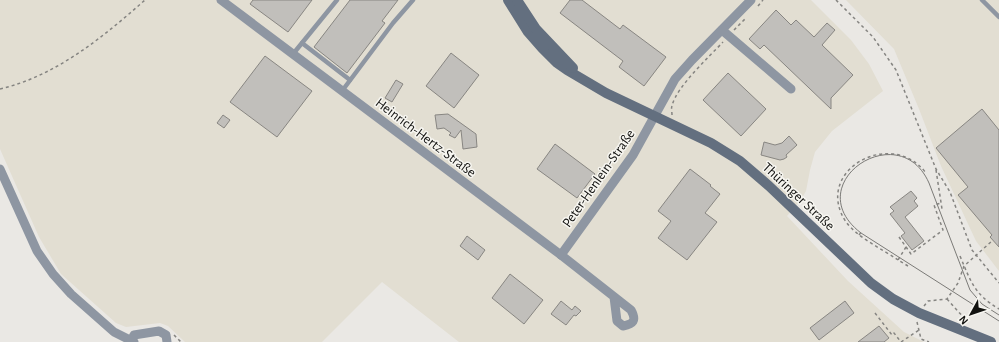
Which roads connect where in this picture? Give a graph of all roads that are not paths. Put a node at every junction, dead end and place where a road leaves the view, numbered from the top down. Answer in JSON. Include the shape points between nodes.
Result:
{"nodes":[{"id":1,"x":221,"y":0,"type":"edge"},
{"id":2,"x":337,"y":0,"type":"edge"},
{"id":3,"x":413,"y":0,"type":"edge"},
{"id":4,"x":508,"y":0,"type":"edge"},
{"id":5,"x":517,"y":0,"type":"edge"},
{"id":6,"x":751,"y":0,"type":"edge"},
{"id":7,"x":982,"y":0,"type":"edge"},
{"id":8,"x":999,"y":17,"type":"edge"},
{"id":9,"x":725,"y":33,"type":"junction"},
{"id":10,"x":302,"y":43,"type":"junction"},
{"id":11,"x":293,"y":54,"type":"junction"},
{"id":12,"x":581,"y":77,"type":"junction"},
{"id":13,"x":350,"y":80,"type":"junction"},
{"id":14,"x":791,"y":89,"type":"dead end"},
{"id":15,"x":342,"y":91,"type":"junction"},
{"id":16,"x":655,"y":116,"type":"junction"},
{"id":17,"x":0,"y":169,"type":"edge"},
{"id":18,"x":561,"y":255,"type":"junction"},
{"id":19,"x":614,"y":297,"type":"dead end"},
{"id":20,"x":170,"y":338,"type":"edge"},
{"id":21,"x":132,"y":341,"type":"edge"},
{"id":22,"x":991,"y":342,"type":"edge"}],
"edges":[{"from":1,"to":11,"type":"street","name":"Heinrich-Hertz-Straße"},
{"from":2,"to":10,"type":"lane"},
{"from":3,"to":13,"type":"lane"},
{"from":4,"to":12,"type":"main road","name":"Thüringer Straße","via":[[528,32],[542,48],[567,70]]},
{"from":5,"to":12,"type":"main road","name":"Thüringer Straße","via":[[545,40]]},
{"from":6,"to":9,"type":"street","name":"Peter-Henlein-Straße"},
{"from":7,"to":8,"type":"lane"},
{"from":9,"to":14,"type":"street"},
{"from":9,"to":16,"type":"street","name":"Peter-Henlein-Straße","via":[[675,79]]},
{"from":10,"to":11,"type":"lane"},
{"from":10,"to":13,"type":"lane"},
{"from":11,"to":15,"type":"street","name":"Heinrich-Hertz-Straße"},
{"from":12,"to":16,"type":"main road","name":"Thüringer Straße","via":[[606,93]]},
{"from":13,"to":15,"type":"lane"},
{"from":15,"to":18,"type":"street","name":"Heinrich-Hertz-Straße"},
{"from":16,"to":18,"type":"street","name":"Peter-Henlein-Straße","via":[[629,161]]},
{"from":16,"to":22,"type":"main road","name":"Thüringer Straße","via":[[711,143],[740,161],[871,282],[893,299],[919,313]]},
{"from":17,"to":21,"type":"street","via":[[37,252],[53,274],[71,294],[114,332]]},
{"from":18,"to":19,"type":"street","name":"Heinrich-Hertz-Straße"},
{"from":20,"to":21,"type":"street","via":[[159,331],[134,335]]}]}
